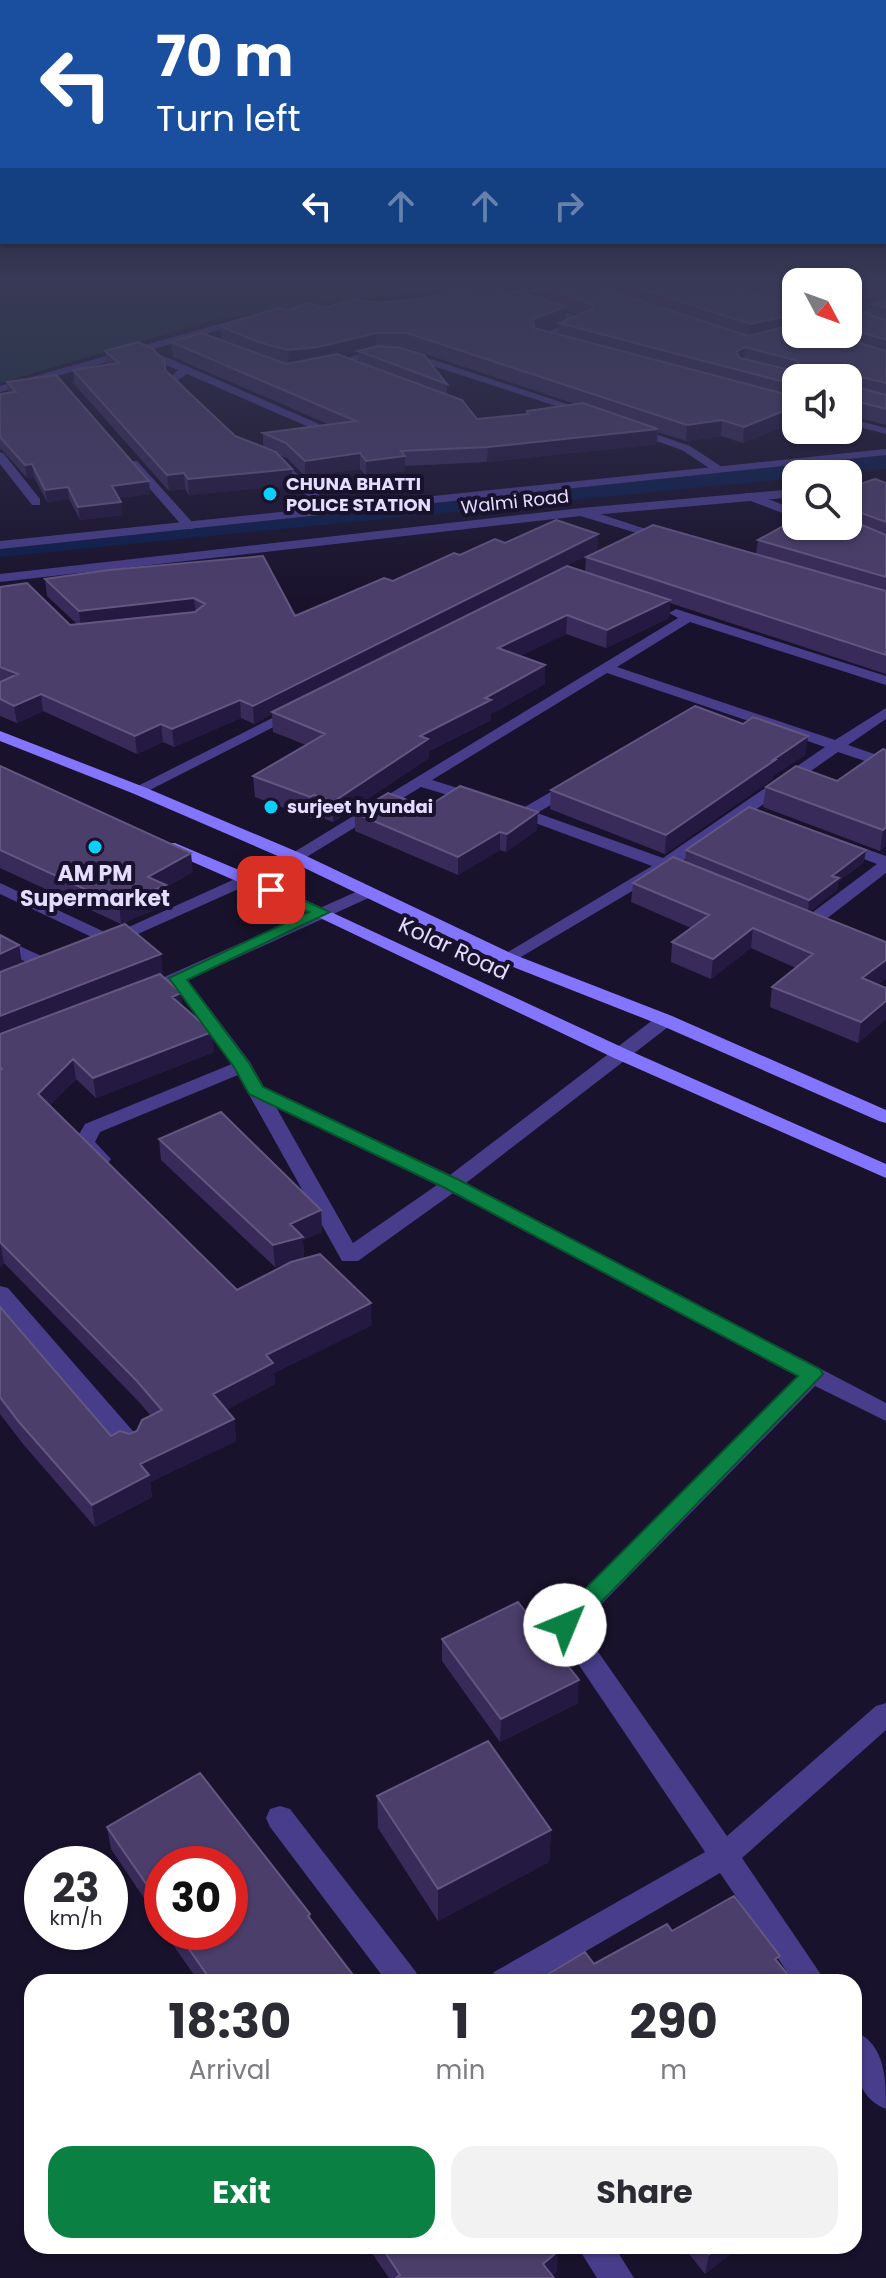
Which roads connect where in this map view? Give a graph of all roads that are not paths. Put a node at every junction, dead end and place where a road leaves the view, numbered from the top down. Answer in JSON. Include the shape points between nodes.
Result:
{"nodes":[{"id":1,"x":181,"y":388,"type":"edge"},
{"id":2,"x":230,"y":388,"type":"edge"},
{"id":3,"x":512,"y":388,"type":"edge"},
{"id":4,"x":202,"y":409,"type":"edge"},
{"id":5,"x":585,"y":412,"type":"junction"},
{"id":6,"x":558,"y":416,"type":"edge"},
{"id":7,"x":600,"y":417,"type":"edge"},
{"id":8,"x":614,"y":422,"type":"edge"},
{"id":9,"x":862,"y":425,"type":"edge"},
{"id":10,"x":315,"y":426,"type":"edge"},
{"id":11,"x":886,"y":431,"type":"edge"},
{"id":12,"x":886,"y":452,"type":"edge"},
{"id":13,"x":263,"y":454,"type":"edge"},
{"id":14,"x":127,"y":455,"type":"edge"},
{"id":15,"x":0,"y":456,"type":"edge"},
{"id":16,"x":719,"y":469,"type":"junction"},
{"id":17,"x":782,"y":494,"type":"edge"},
{"id":18,"x":749,"y":496,"type":"junction"},
{"id":19,"x":36,"y":502,"type":"dead end"},
{"id":20,"x":782,"y":509,"type":"edge"},
{"id":21,"x":328,"y":510,"type":"junction"},
{"id":22,"x":581,"y":512,"type":"junction"},
{"id":23,"x":189,"y":526,"type":"junction"},
{"id":24,"x":651,"y":533,"type":"junction"},
{"id":25,"x":680,"y":542,"type":"edge"},
{"id":26,"x":0,"y":545,"type":"edge"},
{"id":27,"x":625,"y":545,"type":"edge"},
{"id":28,"x":0,"y":578,"type":"edge"},
{"id":29,"x":661,"y":608,"type":"edge"},
{"id":30,"x":689,"y":617,"type":"junction"},
{"id":31,"x":604,"y":667,"type":"junction"},
{"id":32,"x":886,"y":681,"type":"edge"},
{"id":33,"x":308,"y":704,"type":"edge"},
{"id":34,"x":886,"y":712,"type":"edge"},
{"id":35,"x":0,"y":736,"type":"edge"},
{"id":36,"x":837,"y":745,"type":"junction"},
{"id":37,"x":886,"y":763,"type":"edge"},
{"id":38,"x":592,"y":774,"type":"edge"},
{"id":39,"x":419,"y":781,"type":"junction"},
{"id":40,"x":138,"y":790,"type":"junction"},
{"id":41,"x":744,"y":809,"type":"junction"},
{"id":42,"x":525,"y":813,"type":"junction"},
{"id":43,"x":772,"y":819,"type":"edge"},
{"id":44,"x":145,"y":836,"type":"edge"},
{"id":45,"x":829,"y":841,"type":"edge"},
{"id":46,"x":294,"y":857,"type":"junction"},
{"id":47,"x":666,"y":864,"type":"junction"},
{"id":48,"x":886,"y":864,"type":"edge"},
{"id":49,"x":246,"y":879,"type":"junction"},
{"id":50,"x":710,"y":882,"type":"edge"},
{"id":51,"x":0,"y":888,"type":"edge"},
{"id":52,"x":367,"y":892,"type":"junction"},
{"id":53,"x":322,"y":912,"type":"junction"},
{"id":54,"x":811,"y":922,"type":"edge"},
{"id":55,"x":110,"y":941,"type":"junction"},
{"id":56,"x":0,"y":942,"type":"edge"},
{"id":57,"x":84,"y":950,"type":"edge"},
{"id":58,"x":509,"y":959,"type":"junction"},
{"id":59,"x":22,"y":975,"type":"edge"},
{"id":60,"x":177,"y":978,"type":"junction"},
{"id":61,"x":147,"y":990,"type":"edge"},
{"id":62,"x":665,"y":1020,"type":"junction"},
{"id":63,"x":621,"y":1054,"type":"junction"},
{"id":64,"x":243,"y":1066,"type":"junction"},
{"id":65,"x":256,"y":1090,"type":"junction"},
{"id":66,"x":886,"y":1117,"type":"edge"},
{"id":67,"x":886,"y":1172,"type":"edge"},
{"id":68,"x":116,"y":1174,"type":"edge"},
{"id":69,"x":452,"y":1184,"type":"junction"},
{"id":70,"x":0,"y":1293,"type":"edge"},
{"id":71,"x":813,"y":1374,"type":"junction"},
{"id":72,"x":886,"y":1413,"type":"edge"},
{"id":73,"x":131,"y":1444,"type":"edge"},
{"id":74,"x":886,"y":1714,"type":"edge"},
{"id":75,"x":280,"y":1818,"type":"dead end"},
{"id":76,"x":726,"y":1855,"type":"junction"},
{"id":77,"x":399,"y":1974,"type":"edge"},
{"id":78,"x":519,"y":1974,"type":"edge"},
{"id":79,"x":806,"y":1974,"type":"edge"},
{"id":80,"x":862,"y":2058,"type":"edge"},
{"id":81,"x":886,"y":2094,"type":"edge"},
{"id":82,"x":600,"y":2254,"type":"edge"},
{"id":83,"x":617,"y":2278,"type":"edge"}],
"edges":[{"from":1,"to":4,"type":"street"},
{"from":2,"to":10,"type":"street"},
{"from":3,"to":5,"type":"street"},
{"from":5,"to":6,"type":"street"},
{"from":5,"to":7,"type":"street"},
{"from":8,"to":16,"type":"street","via":[[686,448]]},
{"from":9,"to":11,"type":"street"},
{"from":12,"to":16,"type":"street"},
{"from":13,"to":21,"type":"street","via":[[282,463]]},
{"from":14,"to":23,"type":"street"},
{"from":15,"to":19,"type":"street"},
{"from":16,"to":21,"type":"street"},
{"from":17,"to":18,"type":"street","name":"Walmi Road"},
{"from":18,"to":20,"type":"street"},
{"from":18,"to":22,"type":"street","name":"Walmi Road"},
{"from":21,"to":23,"type":"street"},
{"from":22,"to":24,"type":"street"},
{"from":22,"to":28,"type":"street","name":"Walmi Road","via":[[23,581]]},
{"from":23,"to":26,"type":"street"},
{"from":24,"to":25,"type":"street"},
{"from":24,"to":27,"type":"street"},
{"from":29,"to":30,"type":"street"},
{"from":30,"to":31,"type":"street"},
{"from":30,"to":32,"type":"street"},
{"from":31,"to":36,"type":"street","via":[[706,708]]},
{"from":31,"to":39,"type":"street"},
{"from":33,"to":40,"type":"street"},
{"from":34,"to":36,"type":"street"},
{"from":35,"to":40,"type":"main road","name":"Kolar Road"},
{"from":36,"to":37,"type":"street"},
{"from":36,"to":41,"type":"street"},
{"from":38,"to":42,"type":"street"},
{"from":39,"to":42,"type":"street"},
{"from":39,"to":46,"type":"street"},
{"from":40,"to":46,"type":"main road","name":"Kolar Road"},
{"from":41,"to":43,"type":"street"},
{"from":41,"to":47,"type":"street"},
{"from":42,"to":47,"type":"street"},
{"from":44,"to":49,"type":"main road","name":"Kolar Road"},
{"from":45,"to":48,"type":"street"},
{"from":46,"to":49,"type":"main road"},
{"from":46,"to":52,"type":"main road","name":"Kolar Road"},
{"from":47,"to":50,"type":"street"},
{"from":47,"to":58,"type":"street"},
{"from":48,"to":54,"type":"street"},
{"from":49,"to":53,"type":"main road","name":"Kolar Road"},
{"from":49,"to":55,"type":"street"},
{"from":51,"to":55,"type":"street"},
{"from":52,"to":53,"type":"street"},
{"from":52,"to":58,"type":"main road","name":"Kolar Road"},
{"from":53,"to":60,"type":"street"},
{"from":53,"to":63,"type":"main road","name":"Kolar Road"},
{"from":55,"to":57,"type":"street"},
{"from":56,"to":59,"type":"street","via":[[50,961]]},
{"from":58,"to":62,"type":"main road","name":"Kolar Road"},
{"from":60,"to":61,"type":"street"},
{"from":60,"to":64,"type":"street"},
{"from":62,"to":63,"type":"street"},
{"from":62,"to":66,"type":"main road","name":"Kolar Road"},
{"from":63,"to":67,"type":"main road","name":"Kolar Road"},
{"from":63,"to":69,"type":"street"},
{"from":64,"to":65,"type":"street"},
{"from":64,"to":68,"type":"street","via":[[92,1128],[84,1143]]},
{"from":65,"to":69,"type":"street"},
{"from":65,"to":69,"type":"street","via":[[342,1258]]},
{"from":69,"to":71,"type":"street"},
{"from":70,"to":73,"type":"street"},
{"from":71,"to":72,"type":"street"},
{"from":71,"to":76,"type":"street","via":[[565,1625]]},
{"from":74,"to":76,"type":"street"},
{"from":75,"to":77,"type":"street"},
{"from":76,"to":78,"type":"street"},
{"from":76,"to":79,"type":"street"},
{"from":80,"to":81,"type":"street"},
{"from":82,"to":83,"type":"street"}]}
